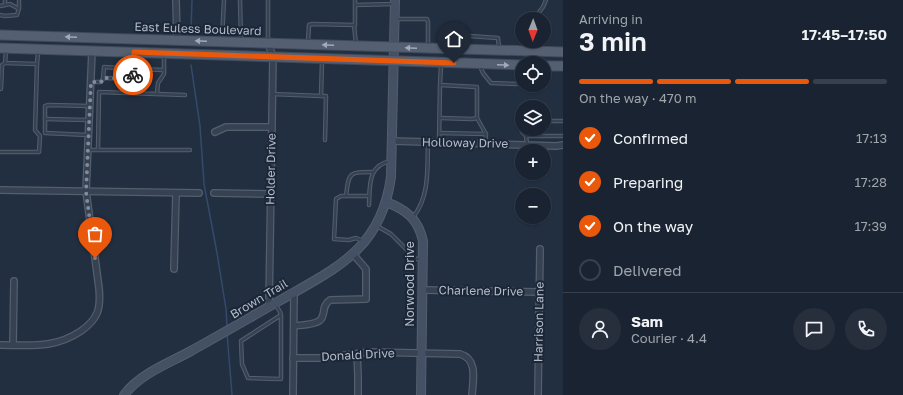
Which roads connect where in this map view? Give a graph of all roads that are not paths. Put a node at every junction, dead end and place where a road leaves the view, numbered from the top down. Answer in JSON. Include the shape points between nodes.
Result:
{"nodes":[{"id":1,"x":5,"y":0,"type":"edge"},
{"id":2,"x":19,"y":0,"type":"edge"},
{"id":3,"x":176,"y":0,"type":"edge"},
{"id":4,"x":224,"y":0,"type":"edge"},
{"id":5,"x":240,"y":0,"type":"edge"},
{"id":6,"x":268,"y":0,"type":"edge"},
{"id":7,"x":355,"y":0,"type":"edge"},
{"id":8,"x":546,"y":0,"type":"edge"},
{"id":9,"x":395,"y":2,"type":"edge"},
{"id":10,"x":5,"y":5,"type":"junction"},
{"id":11,"x":355,"y":5,"type":"junction"},
{"id":12,"x":0,"y":6,"type":"edge"},
{"id":13,"x":19,"y":9,"type":"junction"},
{"id":14,"x":539,"y":12,"type":"edge"},
{"id":15,"x":0,"y":15,"type":"edge"},
{"id":16,"x":395,"y":19,"type":"junction"},
{"id":17,"x":355,"y":26,"type":"junction"},
{"id":18,"x":0,"y":35,"type":"edge"},
{"id":19,"x":177,"y":40,"type":"junction"},
{"id":20,"x":222,"y":42,"type":"junction"},
{"id":21,"x":241,"y":42,"type":"junction"},
{"id":22,"x":268,"y":43,"type":"junction"},
{"id":23,"x":308,"y":45,"type":"junction"},
{"id":24,"x":356,"y":46,"type":"junction"},
{"id":25,"x":3,"y":48,"type":"edge"},
{"id":26,"x":394,"y":48,"type":"junction"},
{"id":27,"x":38,"y":49,"type":"junction"},
{"id":28,"x":428,"y":49,"type":"junction"},
{"id":29,"x":468,"y":49,"type":"junction"},
{"id":30,"x":499,"y":50,"type":"junction"},
{"id":31,"x":92,"y":51,"type":"junction"},
{"id":32,"x":530,"y":51,"type":"joint"},
{"id":33,"x":134,"y":52,"type":"junction"},
{"id":34,"x":563,"y":52,"type":"edge"},
{"id":35,"x":164,"y":54,"type":"junction"},
{"id":36,"x":273,"y":57,"type":"junction"},
{"id":37,"x":322,"y":59,"type":"junction"},
{"id":38,"x":394,"y":62,"type":"junction"},
{"id":39,"x":5,"y":63,"type":"junction"},
{"id":40,"x":441,"y":63,"type":"junction"},
{"id":41,"x":37,"y":64,"type":"junction"},
{"id":42,"x":479,"y":64,"type":"junction"},
{"id":43,"x":515,"y":65,"type":"edge"},
{"id":44,"x":551,"y":66,"type":"edge"},
{"id":45,"x":563,"y":66,"type":"edge"},
{"id":46,"x":133,"y":68,"type":"junction"},
{"id":47,"x":164,"y":70,"type":"junction"},
{"id":48,"x":104,"y":78,"type":"junction"},
{"id":49,"x":91,"y":82,"type":"junction"},
{"id":50,"x":515,"y":84,"type":"edge"},
{"id":51,"x":440,"y":85,"type":"junction"},
{"id":52,"x":0,"y":89,"type":"edge"},
{"id":53,"x":157,"y":94,"type":"junction"},
{"id":54,"x":272,"y":94,"type":"junction"},
{"id":55,"x":185,"y":96,"type":"dead end"},
{"id":56,"x":320,"y":96,"type":"junction"},
{"id":57,"x":90,"y":106,"type":"junction"},
{"id":58,"x":440,"y":118,"type":"junction"},
{"id":59,"x":477,"y":118,"type":"junction"},
{"id":60,"x":45,"y":119,"type":"junction"},
{"id":61,"x":89,"y":120,"type":"junction"},
{"id":62,"x":551,"y":121,"type":"edge"},
{"id":63,"x":563,"y":121,"type":"edge"},
{"id":64,"x":271,"y":128,"type":"junction"},
{"id":65,"x":215,"y":132,"type":"dead end"},
{"id":66,"x":439,"y":133,"type":"junction"},
{"id":67,"x":486,"y":134,"type":"junction"},
{"id":68,"x":88,"y":135,"type":"junction"},
{"id":69,"x":526,"y":136,"type":"edge"},
{"id":70,"x":551,"y":136,"type":"edge"},
{"id":71,"x":563,"y":136,"type":"edge"},
{"id":72,"x":325,"y":140,"type":"dead end"},
{"id":73,"x":392,"y":141,"type":"junction"},
{"id":74,"x":428,"y":142,"type":"junction"},
{"id":75,"x":439,"y":143,"type":"junction"},
{"id":76,"x":485,"y":144,"type":"junction"},
{"id":77,"x":526,"y":144,"type":"edge"},
{"id":78,"x":515,"y":145,"type":"edge"},
{"id":79,"x":551,"y":145,"type":"edge"},
{"id":80,"x":563,"y":145,"type":"edge"},
{"id":81,"x":88,"y":150,"type":"junction"},
{"id":82,"x":98,"y":150,"type":"junction"},
{"id":83,"x":190,"y":150,"type":"dead end"},
{"id":84,"x":0,"y":152,"type":"edge"},
{"id":85,"x":391,"y":161,"type":"junction"},
{"id":86,"x":374,"y":172,"type":"junction"},
{"id":87,"x":0,"y":190,"type":"edge"},
{"id":88,"x":86,"y":192,"type":"junction"},
{"id":89,"x":176,"y":193,"type":"junction"},
{"id":90,"x":199,"y":193,"type":"dead end"},
{"id":91,"x":214,"y":193,"type":"dead end"},
{"id":92,"x":270,"y":194,"type":"junction"},
{"id":93,"x":346,"y":196,"type":"junction"},
{"id":94,"x":370,"y":196,"type":"junction"},
{"id":95,"x":386,"y":202,"type":"junction"},
{"id":96,"x":369,"y":205,"type":"dead end"},
{"id":97,"x":412,"y":218,"type":"junction"},
{"id":98,"x":376,"y":225,"type":"junction"},
{"id":99,"x":365,"y":242,"type":"junction"},
{"id":100,"x":540,"y":249,"type":"dead end"},
{"id":101,"x":353,"y":254,"type":"junction"},
{"id":102,"x":423,"y":259,"type":"junction"},
{"id":103,"x":174,"y":269,"type":"dead end"},
{"id":104,"x":14,"y":281,"type":"dead end"},
{"id":105,"x":423,"y":290,"type":"junction"},
{"id":106,"x":294,"y":292,"type":"junction"},
{"id":107,"x":539,"y":292,"type":"junction"},
{"id":108,"x":272,"y":304,"type":"junction"},
{"id":109,"x":281,"y":315,"type":"junction"},
{"id":110,"x":294,"y":326,"type":"junction"},
{"id":111,"x":0,"y":345,"type":"edge"},
{"id":112,"x":13,"y":345,"type":"junction"},
{"id":113,"x":422,"y":353,"type":"junction"},
{"id":114,"x":357,"y":354,"type":"junction"},
{"id":115,"x":293,"y":358,"type":"junction"},
{"id":116,"x":124,"y":395,"type":"edge"},
{"id":117,"x":293,"y":395,"type":"edge"},
{"id":118,"x":358,"y":395,"type":"edge"},
{"id":119,"x":421,"y":395,"type":"edge"},
{"id":120,"x":472,"y":395,"type":"edge"},
{"id":121,"x":538,"y":395,"type":"edge"}],
"edges":[{"from":1,"to":10,"type":"lane"},
{"from":2,"to":13,"type":"lane"},
{"from":3,"to":19,"type":"street"},
{"from":4,"to":20,"type":"lane"},
{"from":5,"to":21,"type":"lane"},
{"from":6,"to":22,"type":"lane"},
{"from":7,"to":11,"type":"lane"},
{"from":8,"to":14,"type":"lane"},
{"from":9,"to":11,"type":"lane"},
{"from":9,"to":16,"type":"main road"},
{"from":10,"to":12,"type":"lane"},
{"from":10,"to":13,"type":"lane","via":[[10,4]]},
{"from":11,"to":17,"type":"lane"},
{"from":13,"to":15,"type":"lane","via":[[17,15]]},
{"from":16,"to":26,"type":"main road"},
{"from":16,"to":28,"type":"lane","via":[[427,19]]},
{"from":17,"to":23,"type":"lane","via":[[309,24]]},
{"from":17,"to":24,"type":"lane"},
{"from":19,"to":18,"type":"main road","name":"East Euless Boulevard","one_way":true},
{"from":20,"to":19,"type":"main road","name":"East Euless Boulevard","one_way":true},
{"from":20,"to":21,"type":"main road","name":"East Euless Boulevard"},
{"from":21,"to":22,"type":"main road","name":"East Euless Boulevard"},
{"from":22,"to":23,"type":"main road","name":"East Euless Boulevard"},
{"from":22,"to":36,"type":"street","name":"Holder Drive"},
{"from":24,"to":23,"type":"main road","name":"East Euless Boulevard","one_way":true},
{"from":24,"to":26,"type":"main road","name":"East Euless Boulevard"},
{"from":25,"to":27,"type":"main road"},
{"from":25,"to":39,"type":"lane"},
{"from":28,"to":26,"type":"main road","name":"East Euless Boulevard","one_way":true},
{"from":26,"to":38,"type":"main road"},
{"from":27,"to":31,"type":"main road"},
{"from":27,"to":41,"type":"lane"},
{"from":28,"to":29,"type":"main road","name":"East Euless Boulevard"},
{"from":29,"to":30,"type":"main road","name":"East Euless Boulevard"},
{"from":29,"to":30,"type":"lane","via":[[470,36],[498,38]]},
{"from":30,"to":32,"type":"main road","name":"East Euless Boulevard"},
{"from":31,"to":33,"type":"main road"},
{"from":31,"to":49,"type":"street"},
{"from":32,"to":34,"type":"main road","name":"East Euless Boulevard"},
{"from":33,"to":35,"type":"main road"},
{"from":33,"to":46,"type":"lane"},
{"from":35,"to":36,"type":"main road"},
{"from":35,"to":47,"type":"lane"},
{"from":36,"to":37,"type":"main road"},
{"from":36,"to":54,"type":"street","name":"Holder Drive"},
{"from":37,"to":38,"type":"main road"},
{"from":37,"to":56,"type":"lane"},
{"from":38,"to":40,"type":"main road"},
{"from":38,"to":73,"type":"main road"},
{"from":39,"to":41,"type":"lane"},
{"from":39,"to":52,"type":"lane","via":[[2,65]]},
{"from":40,"to":42,"type":"main road"},
{"from":40,"to":51,"type":"lane"},
{"from":41,"to":84,"type":"lane","via":[[35,130],[40,136],[39,152]]},
{"from":42,"to":43,"type":"main road","one_way":true},
{"from":42,"to":50,"type":"lane","via":[[491,83]]},
{"from":44,"to":45,"type":"main road"},
{"from":46,"to":47,"type":"lane"},
{"from":46,"to":48,"type":"lane","via":[[132,79]]},
{"from":46,"to":48,"type":"lane","via":[[104,67]]},
{"from":47,"to":53,"type":"lane","via":[[158,83]]},
{"from":48,"to":49,"type":"lane","via":[[101,82]]},
{"from":49,"to":57,"type":"street"},
{"from":51,"to":58,"type":"lane"},
{"from":51,"to":59,"type":"lane","via":[[477,88]]},
{"from":53,"to":55,"type":"lane"},
{"from":53,"to":82,"type":"lane","via":[[99,92]]},
{"from":54,"to":56,"type":"lane"},
{"from":54,"to":64,"type":"street","name":"Holder Drive"},
{"from":56,"to":72,"type":"lane","via":[[326,96]]},
{"from":57,"to":60,"type":"lane","via":[[46,105]]},
{"from":57,"to":61,"type":"street"},
{"from":58,"to":59,"type":"lane"},
{"from":58,"to":66,"type":"lane"},
{"from":59,"to":67,"type":"lane"},
{"from":60,"to":61,"type":"lane"},
{"from":60,"to":68,"type":"lane","via":[[45,133]]},
{"from":61,"to":68,"type":"street"},
{"from":62,"to":63,"type":"lane"},
{"from":64,"to":65,"type":"street","via":[[226,127]]},
{"from":64,"to":92,"type":"street","name":"Holder Drive"},
{"from":66,"to":67,"type":"lane"},
{"from":66,"to":75,"type":"lane"},
{"from":67,"to":76,"type":"lane"},
{"from":68,"to":81,"type":"street"},
{"from":69,"to":77,"type":"lane"},
{"from":70,"to":71,"type":"lane"},
{"from":73,"to":74,"type":"street","name":"Holloway Drive"},
{"from":73,"to":85,"type":"main road"},
{"from":74,"to":75,"type":"street","name":"Holloway Drive"},
{"from":74,"to":97,"type":"lane","via":[[425,192],[420,208]]},
{"from":75,"to":76,"type":"street","name":"Holloway Drive"},
{"from":76,"to":78,"type":"street","name":"Holloway Drive"},
{"from":79,"to":80,"type":"street","name":"Holloway Drive"},
{"from":81,"to":82,"type":"lane"},
{"from":81,"to":88,"type":"street"},
{"from":82,"to":83,"type":"lane"},
{"from":85,"to":86,"type":"lane","via":[[384,162]]},
{"from":85,"to":95,"type":"main road"},
{"from":86,"to":93,"type":"lane","via":[[356,172],[349,177]]},
{"from":86,"to":94,"type":"lane","via":[[371,175]]},
{"from":87,"to":88,"type":"street"},
{"from":88,"to":89,"type":"street"},
{"from":88,"to":112,"type":"street","via":[[100,298],[98,313],[90,324],[58,343]]},
{"from":89,"to":90,"type":"street"},
{"from":89,"to":103,"type":"street"},
{"from":91,"to":92,"type":"street"},
{"from":92,"to":108,"type":"street","name":"Holder Drive","via":[[269,296]]},
{"from":93,"to":94,"type":"lane"},
{"from":93,"to":99,"type":"lane","via":[[336,198],[334,239],[356,238]]},
{"from":94,"to":96,"type":"lane"},
{"from":95,"to":97,"type":"main road","name":"Norwood Drive","via":[[403,209]]},
{"from":95,"to":98,"type":"main road","name":"Brown Trail"},
{"from":97,"to":102,"type":"main road","name":"Norwood Drive","via":[[420,230],[423,241]]},
{"from":98,"to":99,"type":"main road","name":"Brown Trail"},
{"from":98,"to":102,"type":"lane","via":[[391,234],[416,259]]},
{"from":99,"to":101,"type":"main road","name":"Brown Trail"},
{"from":100,"to":107,"type":"street","name":"Harrison Lane"},
{"from":101,"to":106,"type":"main road","name":"Brown Trail","via":[[332,271]]},
{"from":101,"to":110,"type":"street","via":[[366,269],[366,299],[330,300],[324,307],[320,321]]},
{"from":102,"to":105,"type":"main road","name":"Norwood Drive"},
{"from":104,"to":112,"type":"street"},
{"from":105,"to":107,"type":"street","name":"Charlene Drive"},
{"from":105,"to":113,"type":"main road","name":"Norwood Drive"},
{"from":106,"to":108,"type":"main road","name":"Brown Trail"},
{"from":106,"to":110,"type":"street"},
{"from":107,"to":121,"type":"street","name":"Harrison Lane"},
{"from":108,"to":109,"type":"lane"},
{"from":108,"to":116,"type":"main road","name":"Brown Trail","via":[[145,376]]},
{"from":109,"to":109,"type":"lane","via":[[241,341],[242,364],[248,378],[281,379]]},
{"from":110,"to":115,"type":"street"},
{"from":111,"to":112,"type":"street"},
{"from":113,"to":114,"type":"street","name":"Donald Drive"},
{"from":113,"to":119,"type":"main road","name":"Norwood Drive"},
{"from":113,"to":120,"type":"street","name":"Donald Drive","via":[[460,354],[467,358],[473,369]]},
{"from":114,"to":115,"type":"street","name":"Donald Drive"},
{"from":114,"to":118,"type":"street"},
{"from":115,"to":117,"type":"street"}]}
